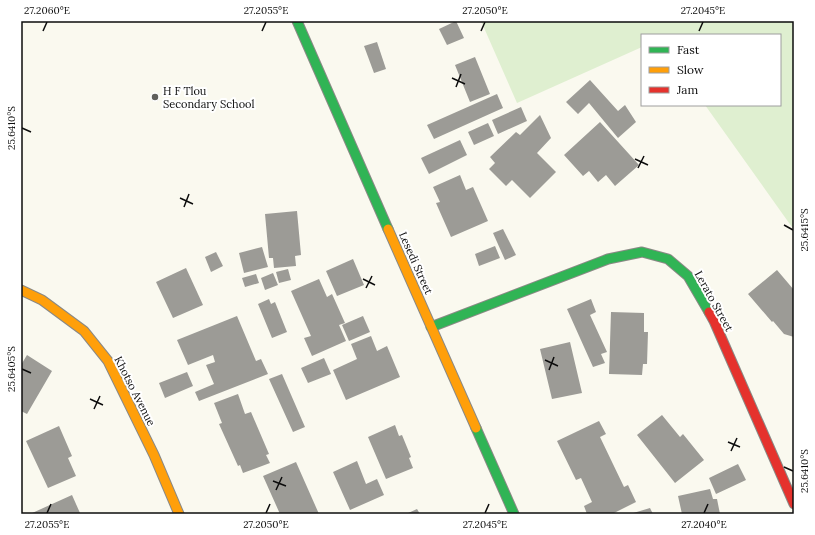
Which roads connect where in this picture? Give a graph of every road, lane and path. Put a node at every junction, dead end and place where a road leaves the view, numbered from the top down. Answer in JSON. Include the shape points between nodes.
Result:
{"nodes":[{"id":1,"x":297,"y":21,"type":"edge"},
{"id":2,"x":21,"y":290,"type":"edge"},
{"id":3,"x":431,"y":328,"type":"junction"},
{"id":4,"x":794,"y":504,"type":"edge"},
{"id":5,"x":179,"y":514,"type":"edge"},
{"id":6,"x":514,"y":514,"type":"edge"}],
"edges":[{"from":1,"to":3,"type":"street","name":"Lesedi Street"},
{"from":2,"to":5,"type":"street","name":"Khotso Avenue","via":[[42,300],[84,331],[108,361],[154,455]]},
{"from":3,"to":4,"type":"street","name":"Lerato Street","via":[[608,259],[642,252],[668,259],[688,276],[714,321]]},
{"from":3,"to":6,"type":"street","name":"Lesedi Street"}]}
